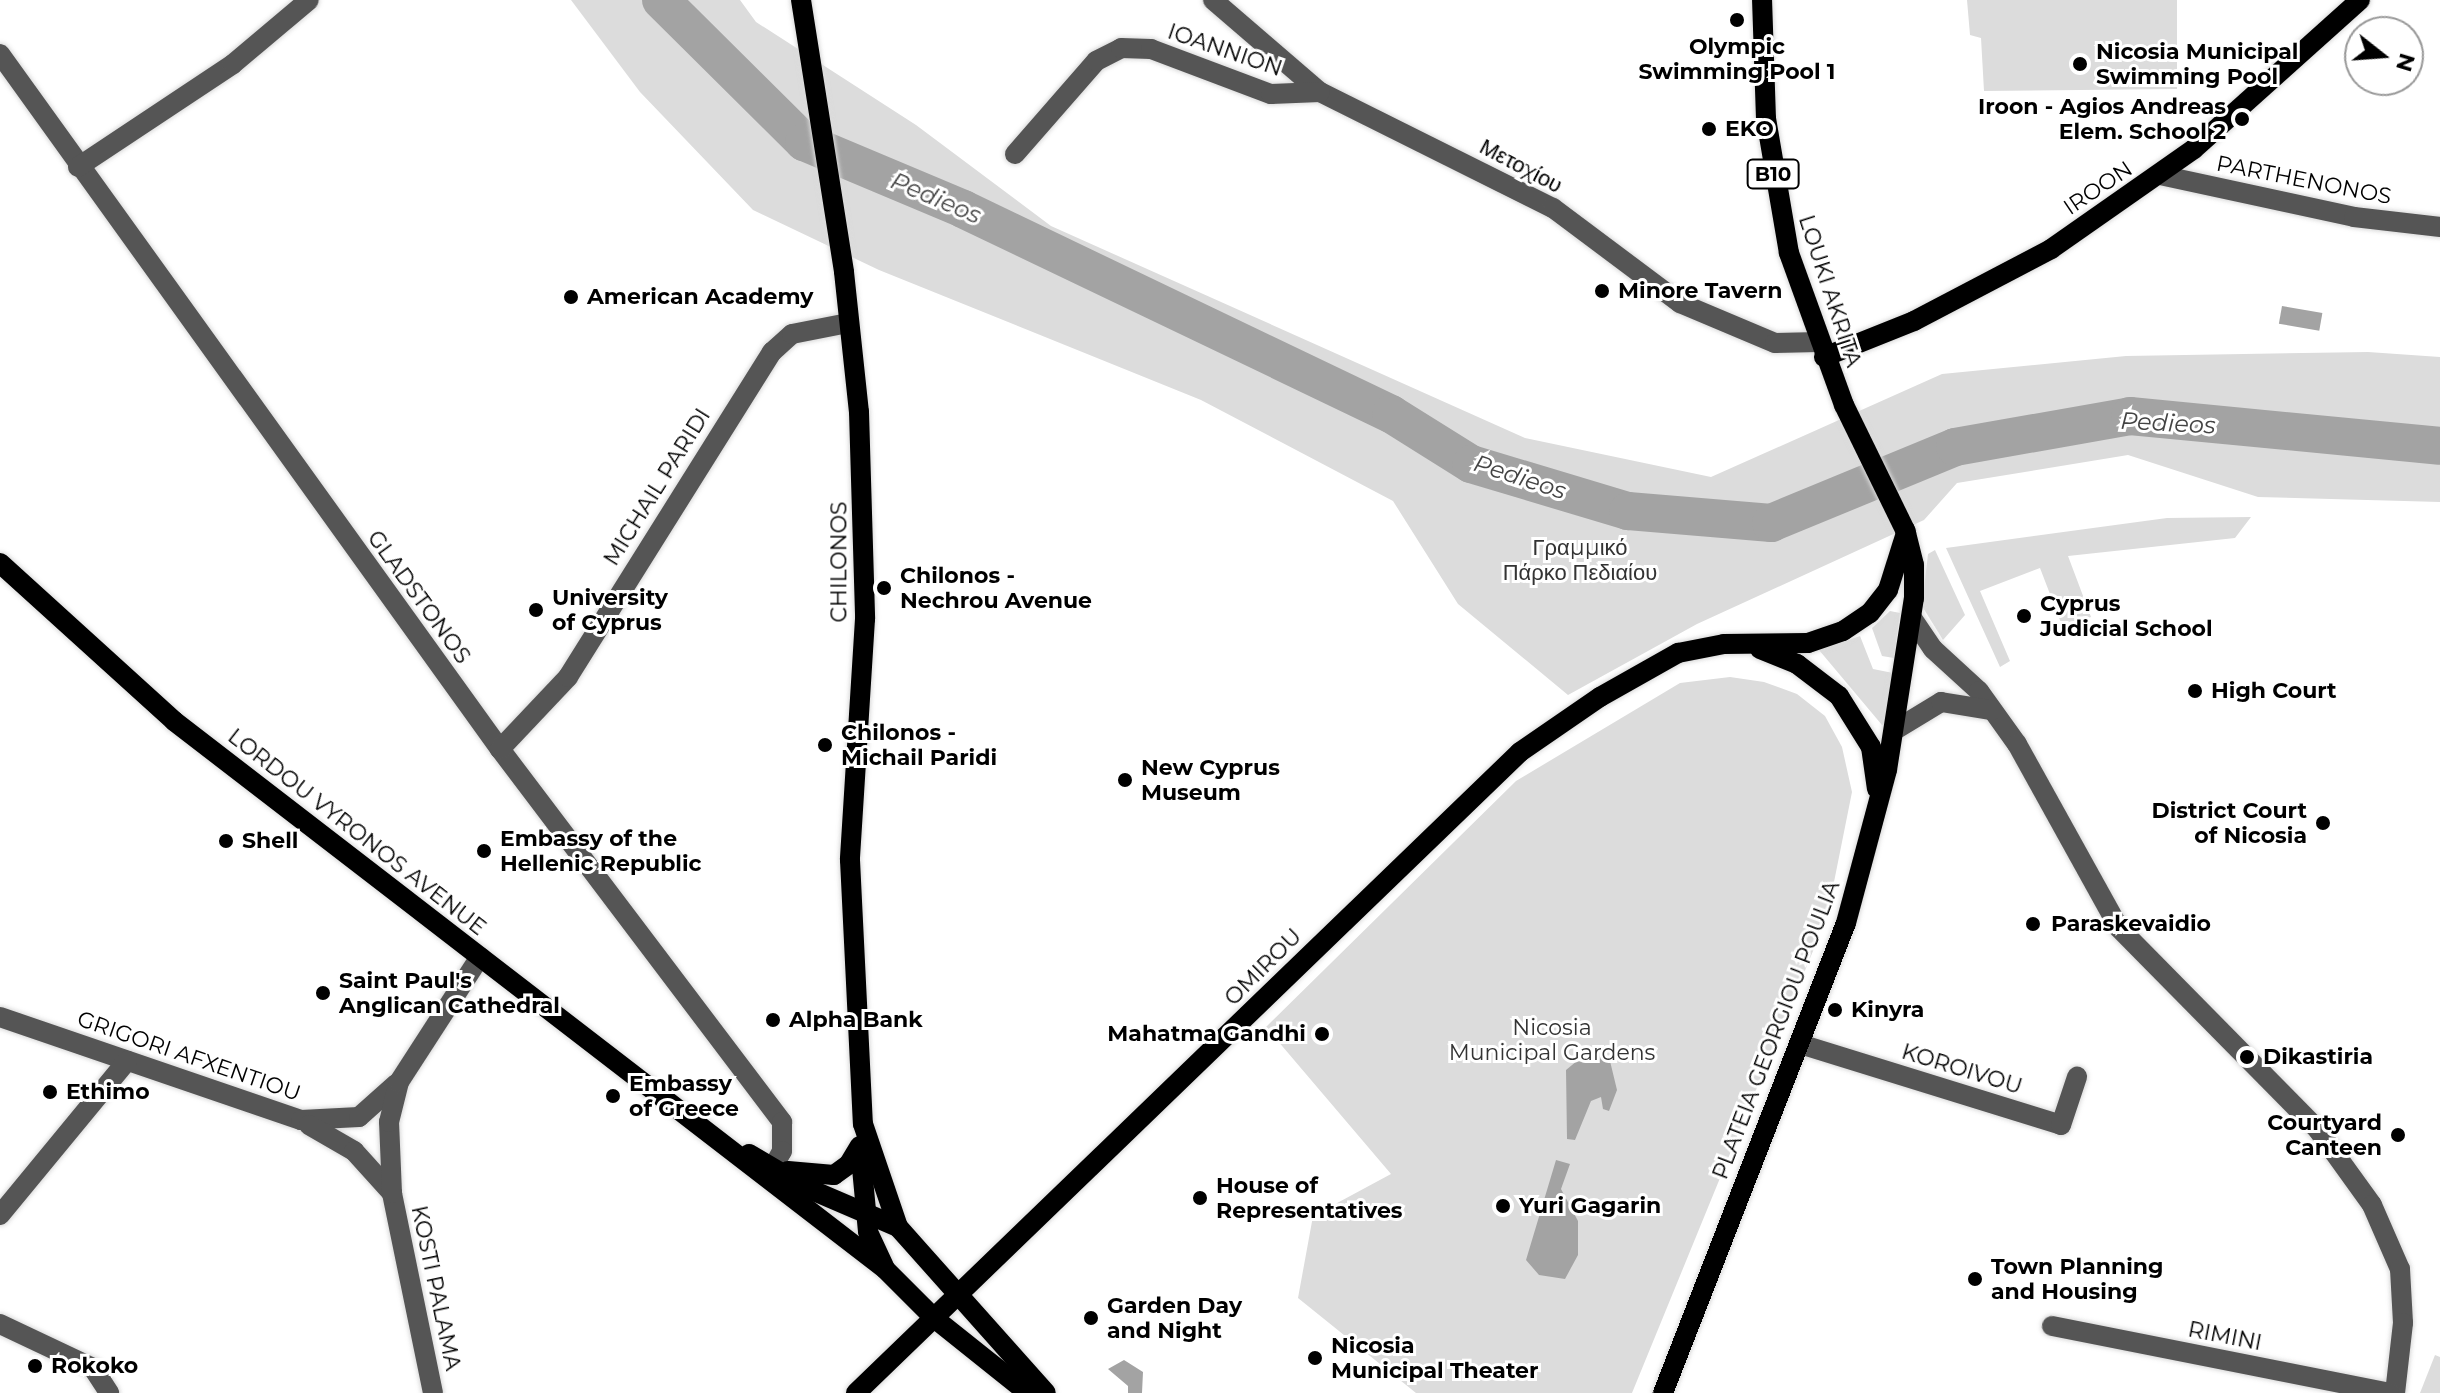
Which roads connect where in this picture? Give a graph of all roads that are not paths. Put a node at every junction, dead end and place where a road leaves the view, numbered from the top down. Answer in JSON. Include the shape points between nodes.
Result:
{"nodes":[{"id":1,"x":309,"y":0,"type":"edge"},
{"id":2,"x":801,"y":0,"type":"edge"},
{"id":3,"x":1213,"y":0,"type":"edge"},
{"id":4,"x":1762,"y":0,"type":"edge"},
{"id":5,"x":2360,"y":2,"type":"edge"},
{"id":6,"x":0,"y":54,"type":"edge"},
{"id":7,"x":1320,"y":92,"type":"junction"},
{"id":8,"x":1015,"y":154,"type":"dead end"},
{"id":9,"x":78,"y":167,"type":"junction"},
{"id":10,"x":2160,"y":175,"type":"junction"},
{"id":11,"x":2440,"y":227,"type":"edge"},
{"id":12,"x":848,"y":323,"type":"junction"},
{"id":13,"x":1822,"y":350,"type":"junction"},
{"id":14,"x":1906,"y":532,"type":"junction"},
{"id":15,"x":0,"y":563,"type":"edge"},
{"id":16,"x":1912,"y":618,"type":"junction"},
{"id":17,"x":1746,"y":645,"type":"junction"},
{"id":18,"x":1991,"y":710,"type":"junction"},
{"id":19,"x":1895,"y":730,"type":"junction"},
{"id":20,"x":500,"y":749,"type":"junction"},
{"id":21,"x":1877,"y":809,"type":"junction"},
{"id":22,"x":480,"y":957,"type":"junction"},
{"id":23,"x":0,"y":1017,"type":"edge"},
{"id":24,"x":1800,"y":1044,"type":"junction"},
{"id":25,"x":127,"y":1061,"type":"junction"},
{"id":26,"x":2077,"y":1077,"type":"dead end"},
{"id":27,"x":399,"y":1082,"type":"junction"},
{"id":28,"x":301,"y":1120,"type":"junction"},
{"id":29,"x":697,"y":1126,"type":"junction"},
{"id":30,"x":862,"y":1136,"type":"junction"},
{"id":31,"x":773,"y":1167,"type":"junction"},
{"id":32,"x":392,"y":1193,"type":"junction"},
{"id":33,"x":864,"y":1212,"type":"junction"},
{"id":34,"x":0,"y":1215,"type":"edge"},
{"id":35,"x":898,"y":1227,"type":"junction"},
{"id":36,"x":885,"y":1269,"type":"junction"},
{"id":37,"x":960,"y":1294,"type":"junction"},
{"id":38,"x":934,"y":1318,"type":"junction"},
{"id":39,"x":0,"y":1324,"type":"edge"},
{"id":40,"x":2052,"y":1326,"type":"dead end"},
{"id":41,"x":109,"y":1393,"type":"edge"},
{"id":42,"x":433,"y":1393,"type":"edge"},
{"id":43,"x":856,"y":1393,"type":"edge"},
{"id":44,"x":1028,"y":1393,"type":"edge"},
{"id":45,"x":1046,"y":1393,"type":"edge"},
{"id":46,"x":1663,"y":1393,"type":"edge"},
{"id":47,"x":2392,"y":1393,"type":"edge"}],
"edges":[{"from":1,"to":9,"type":"street","via":[[233,64]]},
{"from":2,"to":12,"type":"main road","name":"CHILONOS"},
{"from":3,"to":7,"type":"street","name":"Μετοχίου"},
{"from":4,"to":13,"type":"main road","name":"LOUKI AKRITA","number":"B10","via":[[1771,162],[1789,253]]},
{"from":5,"to":10,"type":"main road","name":"IROON"},
{"from":6,"to":9,"type":"street","name":"GLADSTONOS"},
{"from":7,"to":8,"type":"street","name":"IOANNION","via":[[1271,94],[1151,49],[1121,48],[1096,61]]},
{"from":7,"to":13,"type":"street","name":"Μετοχίου","via":[[1553,208],[1635,273],[1698,312],[1775,343]]},
{"from":9,"to":20,"type":"street","name":"GLADSTONOS"},
{"from":10,"to":11,"type":"street","name":"PARTHENONOS","via":[[2354,217]]},
{"from":10,"to":13,"type":"main road","name":"IROON","via":[[1986,286]]},
{"from":12,"to":20,"type":"street","name":"MICHAIL PARIDI","via":[[792,334],[772,352],[568,677]]},
{"from":12,"to":30,"type":"main road","name":"CHILONOS","via":[[863,501],[865,619],[850,860]]},
{"from":13,"to":14,"type":"main road","name":"LOUKI AKRITA","number":"B10"},
{"from":14,"to":16,"type":"main road","name":"PLATEIA GEORGIOU POULIA","via":[[1914,565]]},
{"from":14,"to":17,"type":"main road","name":"OMIROU","via":[[1888,590],[1860,621],[1808,643]]},
{"from":15,"to":22,"type":"main road","name":"LORDOU VYRONOS AVENUE","via":[[174,721]]},
{"from":16,"to":18,"type":"street","via":[[1933,649],[1967,677]]},
{"from":16,"to":19,"type":"main road","name":"PLATEIA GEORGIOU POULIA"},
{"from":17,"to":21,"type":"main road","name":"OMIROU","via":[[1797,664],[1839,696],[1871,747]]},
{"from":17,"to":37,"type":"main road","name":"OMIROU","via":[[1701,646],[1652,665],[1509,760]]},
{"from":18,"to":19,"type":"street","via":[[1941,702]]},
{"from":18,"to":47,"type":"street","via":[[2017,744],[2119,928],[2318,1130],[2372,1205],[2400,1269],[2403,1323]]},
{"from":19,"to":21,"type":"main road","name":"PLATEIA GEORGIOU POULIA"},
{"from":20,"to":31,"type":"street","name":"GLADSTONOS","via":[[782,1122],[782,1151]]},
{"from":21,"to":24,"type":"main road","name":"PLATEIA GEORGIOU POULIA","via":[[1846,923]]},
{"from":22,"to":27,"type":"street","name":"KOSTI PALAMA"},
{"from":22,"to":29,"type":"main road","name":"LORDOU VYRONOS AVENUE"},
{"from":23,"to":25,"type":"street","name":"GRIGORI AFXENTIOU"},
{"from":24,"to":26,"type":"street","name":"KOROIVOU","via":[[2061,1125]]},
{"from":24,"to":46,"type":"main road","name":"PLATEIA GEORGIOU POULIA"},
{"from":25,"to":28,"type":"street","name":"GRIGORI AFXENTIOU"},
{"from":25,"to":34,"type":"street"},
{"from":27,"to":28,"type":"street","name":"GRIGORI AFXENTIOU","via":[[359,1117]]},
{"from":27,"to":32,"type":"street","name":"KOSTI PALAMA","via":[[389,1122]]},
{"from":28,"to":32,"type":"street","name":"KOSTI PALAMA","via":[[354,1151]]},
{"from":29,"to":31,"type":"main road","name":"LORDOU VYRONOS AVENUE"},
{"from":29,"to":36,"type":"main road","name":"LORDOU VYRONOS AVENUE"},
{"from":30,"to":31,"type":"main road","via":[[849,1164],[834,1175],[812,1177]]},
{"from":30,"to":33,"type":"main road","name":"CHILONOS"},
{"from":30,"to":35,"type":"main road"},
{"from":31,"to":33,"type":"main road","name":"LORDOU VYRONOS AVENUE"},
{"from":32,"to":42,"type":"street","name":"KOSTI PALAMA"},
{"from":33,"to":35,"type":"main road","name":"LORDOU VYRONOS AVENUE"},
{"from":33,"to":36,"type":"main road","name":"CHILONOS"},
{"from":35,"to":37,"type":"main road","name":"LORDOU VYRONOS AVENUE"},
{"from":36,"to":38,"type":"main road","name":"LORDOU VYRONOS AVENUE"},
{"from":37,"to":38,"type":"main road","name":"OMIROU"},
{"from":37,"to":45,"type":"main road","name":"LORDOU VYRONOS AVENUE"},
{"from":38,"to":43,"type":"main road","name":"OMIROU"},
{"from":38,"to":44,"type":"main road","name":"LORDOU VYRONOS AVENUE"},
{"from":39,"to":41,"type":"street","via":[[93,1368]]},
{"from":40,"to":47,"type":"street","name":"RIMINI"}]}
